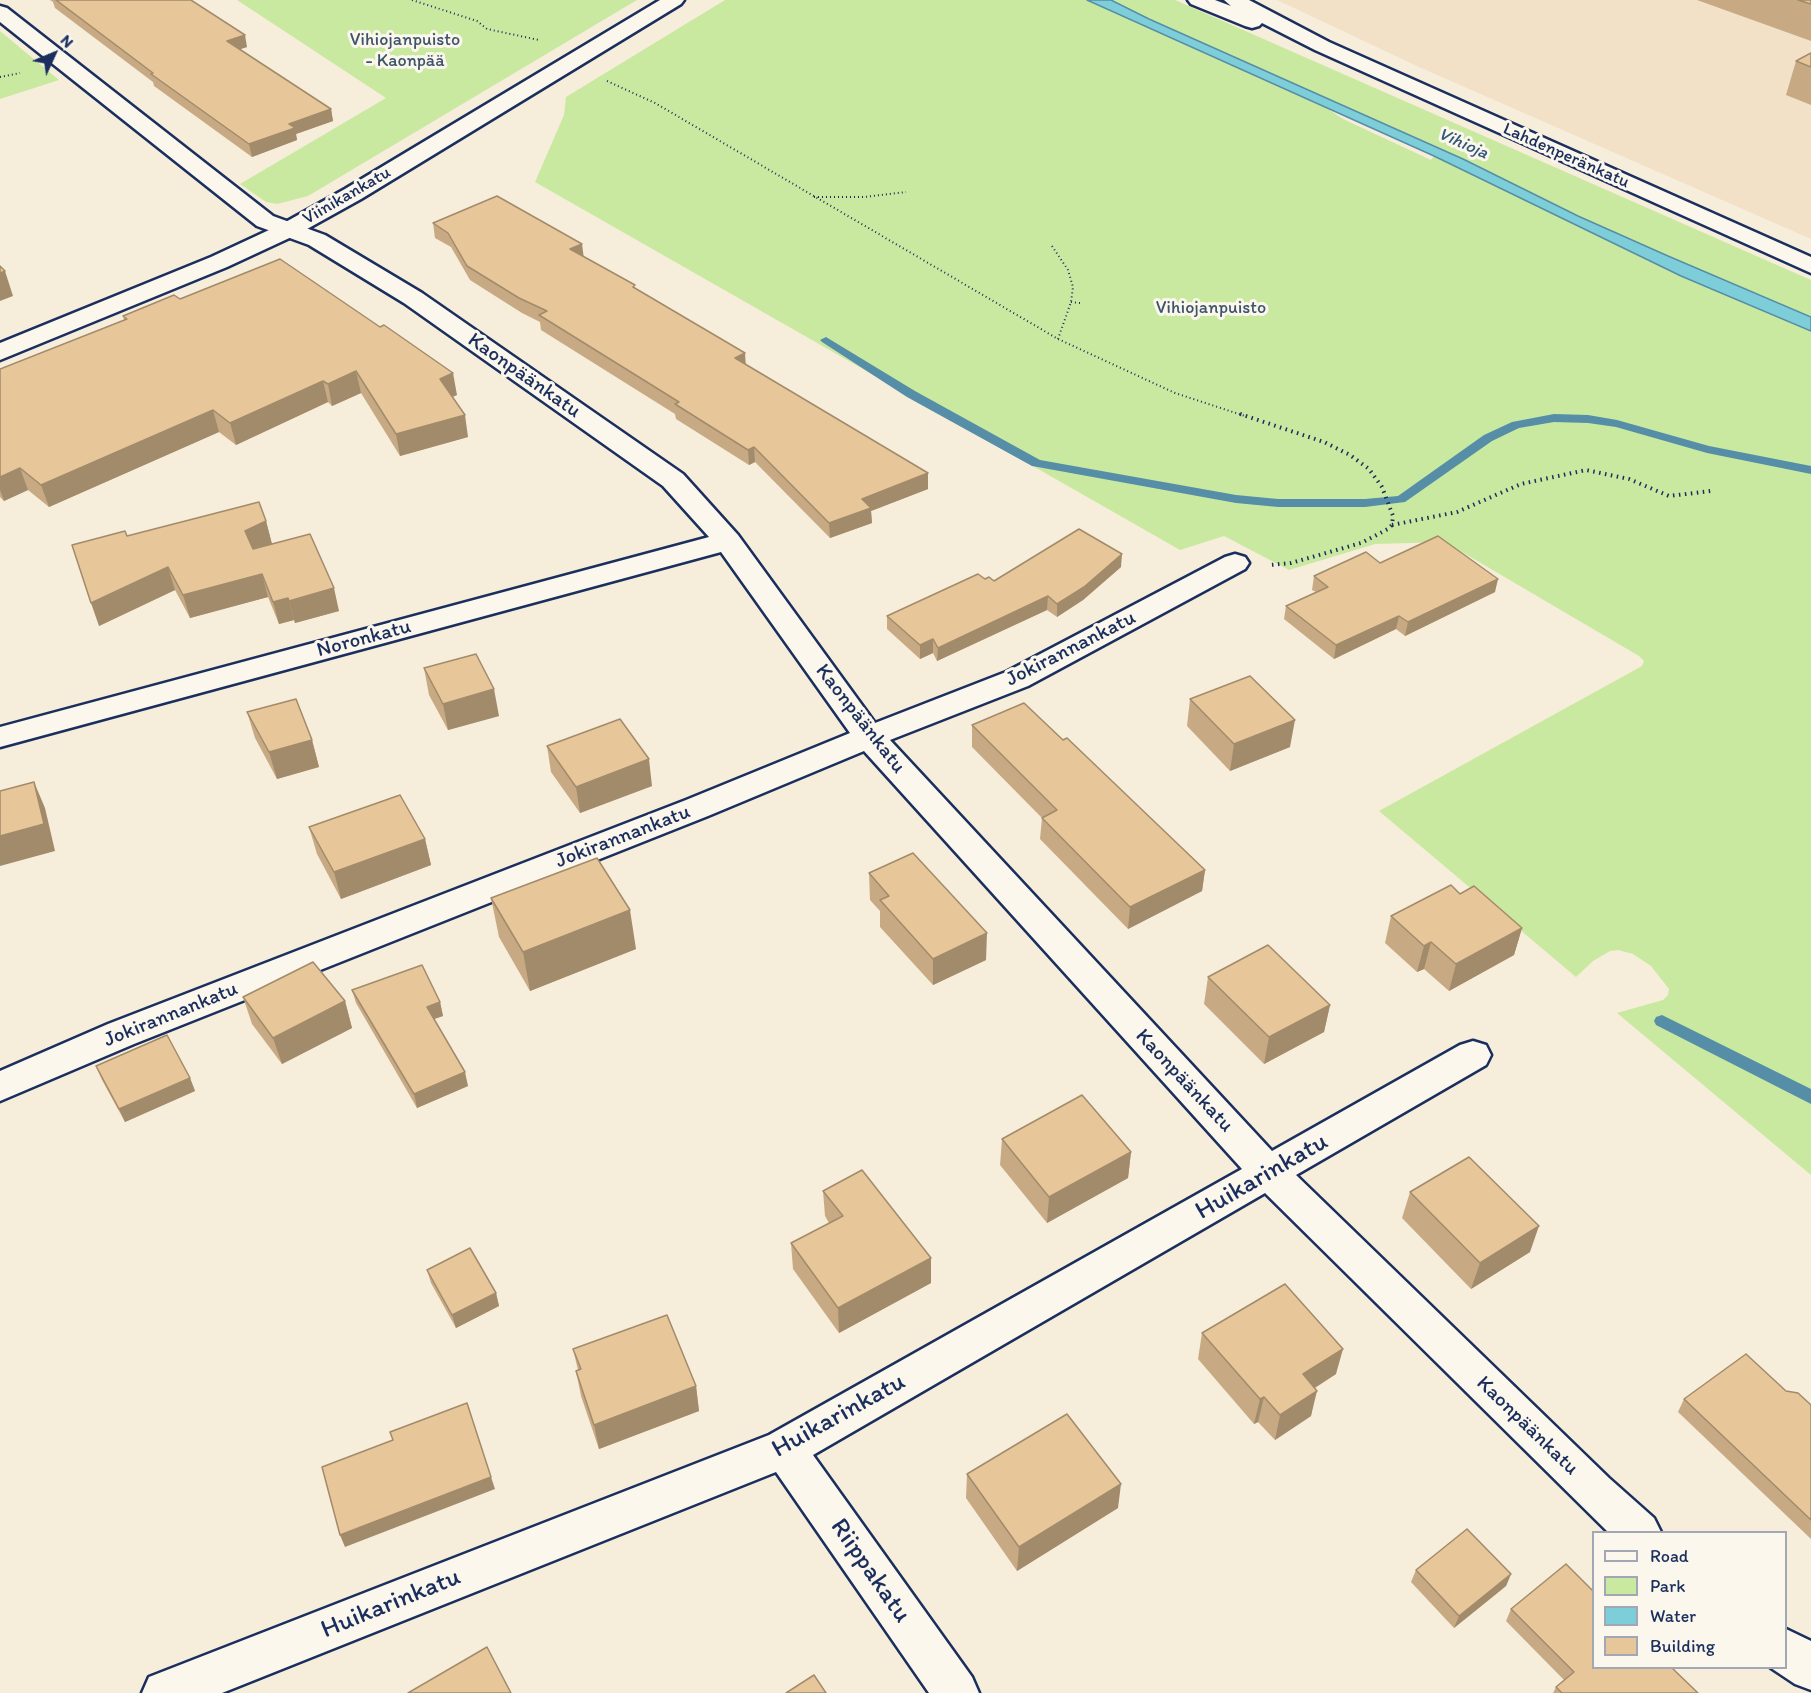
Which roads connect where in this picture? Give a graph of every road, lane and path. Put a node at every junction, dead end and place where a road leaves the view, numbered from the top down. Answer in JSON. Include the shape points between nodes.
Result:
{"nodes":[{"id":1,"x":412,"y":0,"type":"edge"},
{"id":2,"x":674,"y":0,"type":"edge"},
{"id":3,"x":1198,"y":0,"type":"edge"},
{"id":4,"x":1234,"y":0,"type":"edge"},
{"id":5,"x":0,"y":12,"type":"edge"},
{"id":6,"x":1322,"y":46,"type":"junction"},
{"id":7,"x":587,"y":53,"type":"junction"},
{"id":8,"x":563,"y":67,"type":"junction"},
{"id":9,"x":906,"y":192,"type":"dead end"},
{"id":10,"x":814,"y":197,"type":"junction"},
{"id":11,"x":290,"y":229,"type":"junction"},
{"id":12,"x":1052,"y":246,"type":"dead end"},
{"id":13,"x":1811,"y":266,"type":"edge"},
{"id":14,"x":1071,"y":302,"type":"junction"},
{"id":15,"x":1080,"y":303,"type":"dead end"},
{"id":16,"x":1058,"y":339,"type":"junction"},
{"id":17,"x":0,"y":352,"type":"edge"},
{"id":18,"x":1711,"y":491,"type":"dead end"},
{"id":19,"x":1392,"y":525,"type":"junction"},
{"id":20,"x":728,"y":541,"type":"junction"},
{"id":21,"x":1235,"y":563,"type":"joint"},
{"id":22,"x":869,"y":736,"type":"junction"},
{"id":23,"x":0,"y":737,"type":"edge"},
{"id":24,"x":1473,"y":1055,"type":"dead end"},
{"id":25,"x":0,"y":1087,"type":"edge"},
{"id":26,"x":1269,"y":1173,"type":"junction"},
{"id":27,"x":784,"y":1449,"type":"junction"},
{"id":28,"x":1637,"y":1531,"type":"edge"},
{"id":29,"x":1787,"y":1652,"type":"edge"},
{"id":30,"x":1811,"y":1668,"type":"edge"},
{"id":31,"x":165,"y":1693,"type":"edge"},
{"id":32,"x":956,"y":1693,"type":"edge"}],
"edges":[{"from":1,"to":7,"type":"path","via":[[477,21],[487,29]]},
{"from":2,"to":7,"type":"street","name":"Viinikankatu"},
{"from":3,"to":6,"type":"street","name":"Lahdenperänkatu"},
{"from":4,"to":6,"type":"street","name":"Lahdenperänkatu"},
{"from":5,"to":11,"type":"street","name":"Kaonpäänkatu","via":[[265,221]]},
{"from":6,"to":13,"type":"street","name":"Lahdenperänkatu"},
{"from":7,"to":8,"type":"street","name":"Viinikankatu"},
{"from":8,"to":10,"type":"path","via":[[655,103]]},
{"from":8,"to":11,"type":"street","name":"Viinikankatu"},
{"from":9,"to":10,"type":"path"},
{"from":10,"to":16,"type":"path"},
{"from":11,"to":17,"type":"street","name":"Viinikankatu"},
{"from":11,"to":20,"type":"street","name":"Kaonpäänkatu","via":[[316,240],[412,298],[673,480]]},
{"from":12,"to":14,"type":"path","via":[[1068,270],[1073,287]]},
{"from":14,"to":15,"type":"path"},
{"from":14,"to":16,"type":"path"},
{"from":16,"to":19,"type":"path","via":[[1190,399],[1324,442],[1363,464],[1382,487],[1393,516]]},
{"from":18,"to":19,"type":"path","via":[[1669,496],[1629,479],[1586,470],[1521,484],[1457,512]]},
{"from":19,"to":21,"type":"path","via":[[1361,543],[1291,563]]},
{"from":20,"to":22,"type":"street","name":"Kaonpäänkatu"},
{"from":20,"to":23,"type":"street","name":"Noronkatu"},
{"from":21,"to":22,"type":"street","name":"Jokirannankatu","via":[[1017,679]]},
{"from":22,"to":25,"type":"street","name":"Jokirannankatu","via":[[697,808],[121,1034]]},
{"from":22,"to":26,"type":"street","name":"Kaonpäänkatu"},
{"from":24,"to":26,"type":"street","name":"Huikarinkatu"},
{"from":26,"to":27,"type":"street","name":"Huikarinkatu"},
{"from":26,"to":28,"type":"street","name":"Kaonpäänkatu"},
{"from":27,"to":31,"type":"street","name":"Huikarinkatu"},
{"from":27,"to":32,"type":"street","name":"Riippakatu"},
{"from":29,"to":30,"type":"street"}]}
